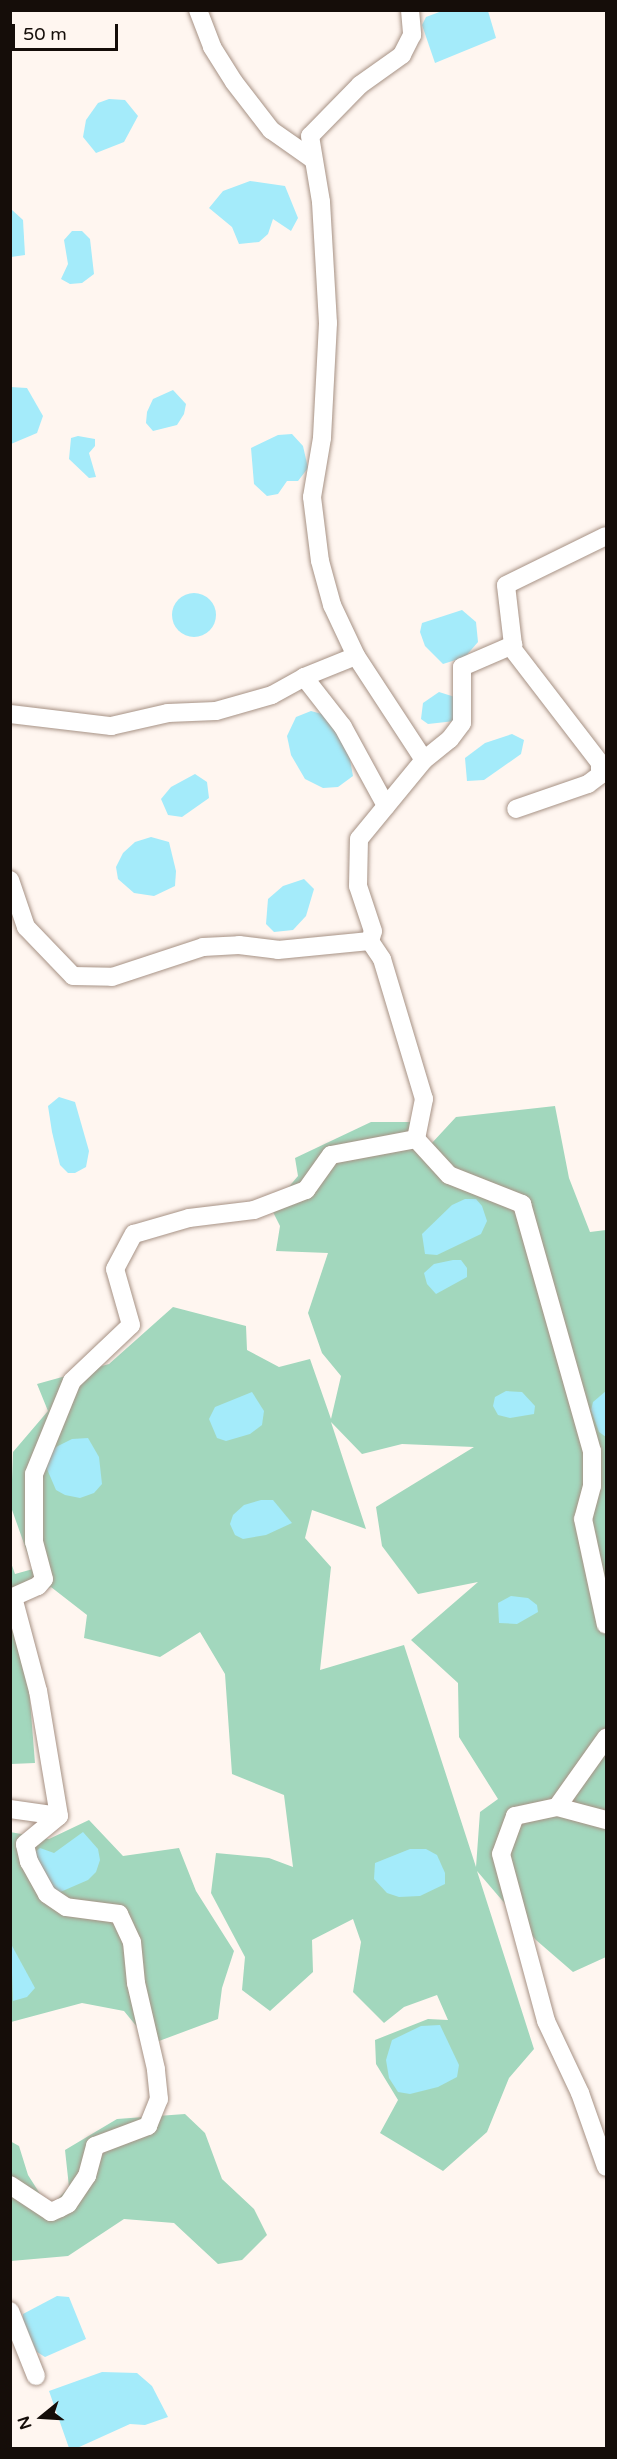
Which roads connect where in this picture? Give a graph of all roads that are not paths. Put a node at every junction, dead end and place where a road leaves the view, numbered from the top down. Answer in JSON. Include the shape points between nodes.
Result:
{"nodes":[{"id":1,"x":198,"y":10,"type":"edge"},
{"id":2,"x":410,"y":10,"type":"edge"},
{"id":3,"x":311,"y":158,"type":"junction"},
{"id":4,"x":606,"y":536,"type":"edge"},
{"id":5,"x":511,"y":647,"type":"junction"},
{"id":6,"x":356,"y":656,"type":"junction"},
{"id":7,"x":304,"y":677,"type":"junction"},
{"id":8,"x":10,"y":714,"type":"edge"},
{"id":9,"x":424,"y":760,"type":"junction"},
{"id":10,"x":386,"y":806,"type":"junction"},
{"id":11,"x":516,"y":809,"type":"dead end"},
{"id":12,"x":10,"y":880,"type":"edge"},
{"id":13,"x":370,"y":941,"type":"junction"},
{"id":14,"x":416,"y":1139,"type":"junction"},
{"id":15,"x":606,"y":1625,"type":"edge"},
{"id":16,"x":606,"y":1738,"type":"edge"},
{"id":17,"x":557,"y":1807,"type":"junction"},
{"id":18,"x":10,"y":1809,"type":"edge"},
{"id":19,"x":59,"y":1816,"type":"junction"},
{"id":20,"x":606,"y":1820,"type":"edge"},
{"id":21,"x":606,"y":2167,"type":"edge"},
{"id":22,"x":10,"y":2185,"type":"edge"},
{"id":23,"x":10,"y":2312,"type":"edge"},
{"id":24,"x":36,"y":2376,"type":"dead end"}],
"edges":[{"from":1,"to":3,"type":"street","via":[[212,47],[234,82],[271,130]]},
{"from":2,"to":3,"type":"street","via":[[411,35],[402,55],[360,85],[310,136]]},
{"from":3,"to":6,"type":"street","via":[[321,202],[328,323],[322,438],[312,497],[320,561],[332,605]]},
{"from":4,"to":5,"type":"street","via":[[506,585],[515,639]]},
{"from":5,"to":9,"type":"street","via":[[462,667],[462,723],[450,739]]},
{"from":5,"to":11,"type":"street","via":[[600,763],[600,775],[588,784]]},
{"from":6,"to":7,"type":"street"},
{"from":6,"to":9,"type":"street"},
{"from":7,"to":8,"type":"street","via":[[272,695],[243,705],[216,711],[168,713],[122,724]]},
{"from":7,"to":10,"type":"street","via":[[343,727]]},
{"from":9,"to":10,"type":"street"},
{"from":10,"to":13,"type":"street","via":[[359,839],[358,886],[373,931]]},
{"from":12,"to":13,"type":"street","via":[[26,927],[73,976],[112,977],[204,947],[239,945],[278,950]]},
{"from":13,"to":14,"type":"street","via":[[382,959],[424,1099]]},
{"from":14,"to":15,"type":"street","via":[[449,1175],[522,1204],[592,1451],[592,1486],[583,1519]]},
{"from":14,"to":19,"type":"street","via":[[332,1155],[306,1190],[254,1210],[189,1218],[134,1234],[115,1269],[131,1325],[72,1381],[34,1474],[34,1542],[44,1578],[38,1586],[13,1597],[38,1691]]},
{"from":16,"to":17,"type":"street"},
{"from":17,"to":20,"type":"street"},
{"from":17,"to":21,"type":"street","via":[[515,1816],[501,1854],[546,2021],[580,2093]]},
{"from":18,"to":19,"type":"street"},
{"from":19,"to":22,"type":"street","via":[[25,1844],[29,1862],[47,1894],[66,1907],[119,1914],[132,1942],[136,1983],[159,2099],[148,2126],[95,2146],[87,2176],[60,2208],[51,2212]]},
{"from":23,"to":24,"type":"street"}]}
